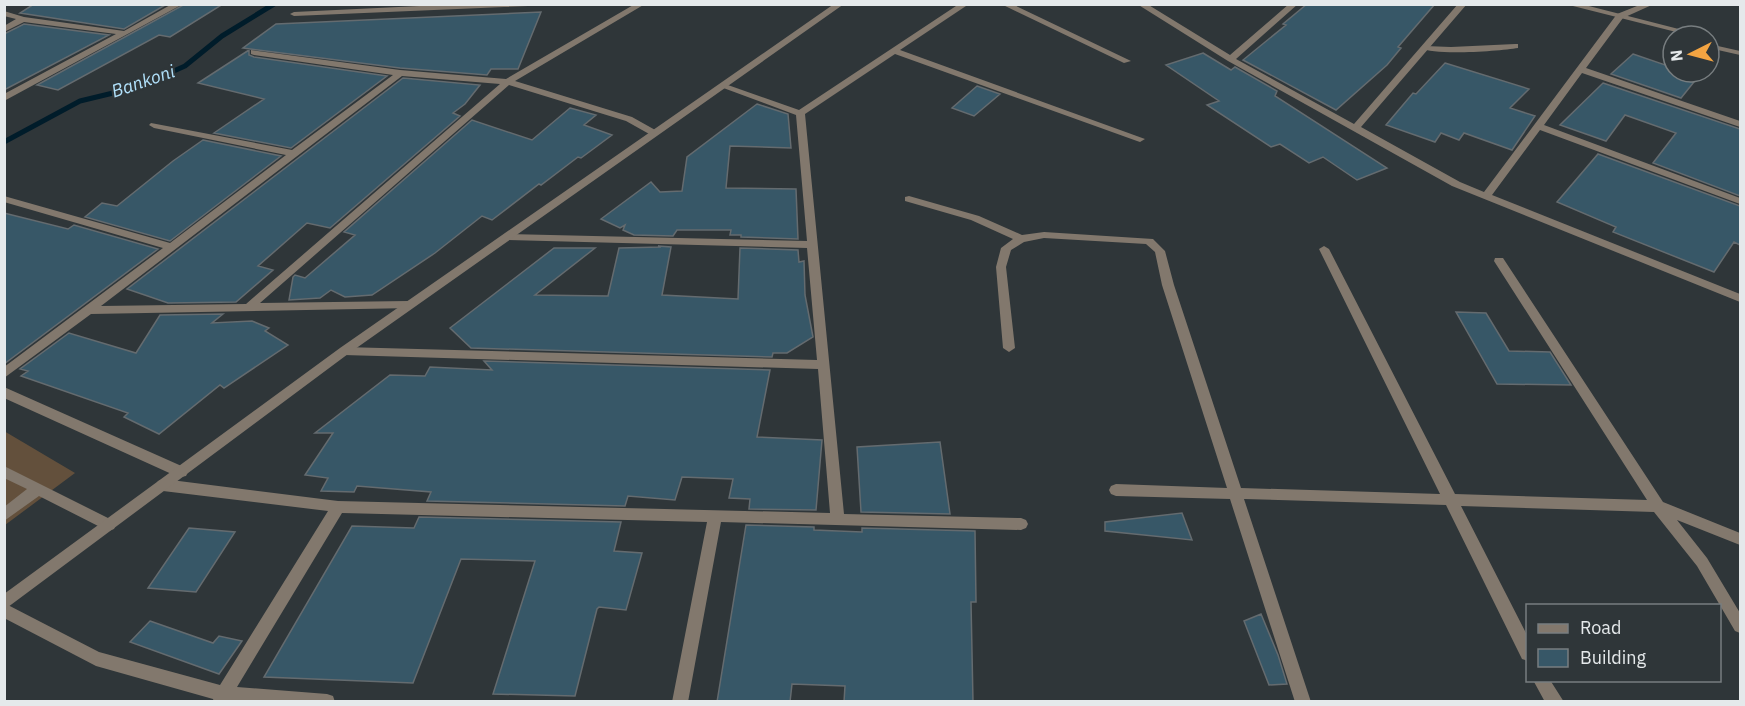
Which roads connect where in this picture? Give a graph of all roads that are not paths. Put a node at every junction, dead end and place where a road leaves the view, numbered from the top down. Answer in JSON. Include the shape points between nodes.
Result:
{"nodes":[{"id":1,"x":178,"y":4,"type":"edge"},
{"id":2,"x":528,"y":4,"type":"edge"},
{"id":3,"x":641,"y":4,"type":"edge"},
{"id":4,"x":840,"y":4,"type":"edge"},
{"id":5,"x":965,"y":4,"type":"edge"},
{"id":6,"x":1005,"y":4,"type":"edge"},
{"id":7,"x":1141,"y":4,"type":"edge"},
{"id":8,"x":1294,"y":4,"type":"edge"},
{"id":9,"x":1463,"y":4,"type":"edge"},
{"id":10,"x":1650,"y":4,"type":"edge"},
{"id":11,"x":1573,"y":5,"type":"edge"},
{"id":12,"x":4,"y":13,"type":"edge"},
{"id":13,"x":294,"y":14,"type":"dead end"},
{"id":14,"x":23,"y":19,"type":"junction"},
{"id":15,"x":1617,"y":19,"type":"junction"},
{"id":16,"x":1661,"y":28,"type":"edge"},
{"id":17,"x":4,"y":30,"type":"edge"},
{"id":18,"x":124,"y":33,"type":"junction"},
{"id":19,"x":1661,"y":33,"type":"edge"},
{"id":20,"x":1721,"y":41,"type":"edge"},
{"id":21,"x":1740,"y":45,"type":"edge"},
{"id":22,"x":1515,"y":46,"type":"dead end"},
{"id":23,"x":1425,"y":48,"type":"junction"},
{"id":24,"x":1721,"y":49,"type":"edge"},
{"id":25,"x":894,"y":51,"type":"junction"},
{"id":26,"x":254,"y":52,"type":"dead end"},
{"id":27,"x":1740,"y":53,"type":"edge"},
{"id":28,"x":1231,"y":59,"type":"junction"},
{"id":29,"x":1127,"y":61,"type":"dead end"},
{"id":30,"x":1581,"y":69,"type":"junction"},
{"id":31,"x":400,"y":73,"type":"junction"},
{"id":32,"x":508,"y":82,"type":"junction"},
{"id":33,"x":722,"y":86,"type":"junction"},
{"id":34,"x":4,"y":98,"type":"edge"},
{"id":35,"x":800,"y":113,"type":"junction"},
{"id":36,"x":1740,"y":124,"type":"edge"},
{"id":37,"x":154,"y":125,"type":"dead end"},
{"id":38,"x":1538,"y":126,"type":"junction"},
{"id":39,"x":1355,"y":128,"type":"junction"},
{"id":40,"x":654,"y":133,"type":"junction"},
{"id":41,"x":1140,"y":139,"type":"dead end"},
{"id":42,"x":295,"y":154,"type":"junction"},
{"id":43,"x":1486,"y":196,"type":"junction"},
{"id":44,"x":6,"y":199,"type":"edge"},
{"id":45,"x":909,"y":200,"type":"dead end"},
{"id":46,"x":1740,"y":201,"type":"edge"},
{"id":47,"x":507,"y":237,"type":"junction"},
{"id":48,"x":1020,"y":239,"type":"junction"},
{"id":49,"x":812,"y":245,"type":"junction"},
{"id":50,"x":173,"y":247,"type":"junction"},
{"id":51,"x":1324,"y":249,"type":"dead end"},
{"id":52,"x":1499,"y":261,"type":"dead end"},
{"id":53,"x":1740,"y":298,"type":"edge"},
{"id":54,"x":408,"y":305,"type":"junction"},
{"id":55,"x":248,"y":308,"type":"junction"},
{"id":56,"x":90,"y":310,"type":"junction"},
{"id":57,"x":1009,"y":348,"type":"dead end"},
{"id":58,"x":344,"y":351,"type":"junction"},
{"id":59,"x":824,"y":365,"type":"junction"},
{"id":60,"x":4,"y":374,"type":"edge"},
{"id":61,"x":4,"y":392,"type":"edge"},
{"id":62,"x":4,"y":471,"type":"edge"},
{"id":63,"x":181,"y":472,"type":"junction"},
{"id":64,"x":163,"y":485,"type":"junction"},
{"id":65,"x":38,"y":489,"type":"junction"},
{"id":66,"x":1116,"y":490,"type":"dead end"},
{"id":67,"x":1235,"y":494,"type":"junction"},
{"id":68,"x":1449,"y":500,"type":"junction"},
{"id":69,"x":1658,"y":506,"type":"junction"},
{"id":70,"x":338,"y":507,"type":"junction"},
{"id":71,"x":4,"y":515,"type":"edge"},
{"id":72,"x":715,"y":517,"type":"junction"},
{"id":73,"x":838,"y":520,"type":"junction"},
{"id":74,"x":1021,"y":524,"type":"dead end"},
{"id":75,"x":109,"y":525,"type":"junction"},
{"id":76,"x":1740,"y":539,"type":"edge"},
{"id":77,"x":4,"y":603,"type":"edge"},
{"id":78,"x":4,"y":610,"type":"edge"},
{"id":79,"x":1740,"y":626,"type":"edge"},
{"id":80,"x":1526,"y":652,"type":"edge"},
{"id":81,"x":1542,"y":682,"type":"edge"},
{"id":82,"x":221,"y":698,"type":"edge"},
{"id":83,"x":327,"y":702,"type":"edge"},
{"id":84,"x":680,"y":702,"type":"edge"},
{"id":85,"x":1303,"y":702,"type":"edge"},
{"id":86,"x":1556,"y":702,"type":"edge"}],
"edges":[{"from":1,"to":18,"type":"street"},
{"from":2,"to":13,"type":"street"},
{"from":3,"to":32,"type":"street"},
{"from":4,"to":33,"type":"street"},
{"from":5,"to":25,"type":"street"},
{"from":6,"to":29,"type":"street"},
{"from":7,"to":28,"type":"street"},
{"from":8,"to":28,"type":"street"},
{"from":9,"to":23,"type":"street"},
{"from":10,"to":15,"type":"street"},
{"from":11,"to":15,"type":"street"},
{"from":12,"to":14,"type":"street"},
{"from":14,"to":17,"type":"street"},
{"from":14,"to":18,"type":"street"},
{"from":15,"to":16,"type":"street"},
{"from":15,"to":19,"type":"street"},
{"from":15,"to":30,"type":"street"},
{"from":18,"to":34,"type":"street"},
{"from":20,"to":21,"type":"street"},
{"from":22,"to":23,"type":"street"},
{"from":23,"to":39,"type":"street"},
{"from":24,"to":27,"type":"street"},
{"from":25,"to":35,"type":"street"},
{"from":25,"to":41,"type":"street"},
{"from":26,"to":31,"type":"street"},
{"from":28,"to":39,"type":"street"},
{"from":30,"to":36,"type":"street"},
{"from":30,"to":38,"type":"street"},
{"from":31,"to":32,"type":"street"},
{"from":31,"to":42,"type":"street"},
{"from":32,"to":40,"type":"street","via":[[628,119]]},
{"from":32,"to":55,"type":"street"},
{"from":33,"to":35,"type":"street"},
{"from":33,"to":40,"type":"street"},
{"from":35,"to":49,"type":"street"},
{"from":37,"to":42,"type":"street"},
{"from":38,"to":43,"type":"street"},
{"from":38,"to":46,"type":"street"},
{"from":39,"to":43,"type":"street","via":[[1456,184]]},
{"from":40,"to":47,"type":"street"},
{"from":42,"to":50,"type":"street"},
{"from":43,"to":53,"type":"street"},
{"from":44,"to":50,"type":"street"},
{"from":45,"to":48,"type":"street","via":[[975,218]]},
{"from":47,"to":49,"type":"street"},
{"from":47,"to":54,"type":"street"},
{"from":48,"to":57,"type":"street","via":[[1006,248],[1001,267]]},
{"from":48,"to":67,"type":"street","via":[[1044,235],[1149,241],[1160,250]]},
{"from":49,"to":59,"type":"street"},
{"from":50,"to":56,"type":"street"},
{"from":51,"to":68,"type":"street"},
{"from":52,"to":69,"type":"street"},
{"from":54,"to":55,"type":"street"},
{"from":54,"to":58,"type":"street"},
{"from":55,"to":56,"type":"street"},
{"from":56,"to":60,"type":"street"},
{"from":58,"to":59,"type":"street"},
{"from":58,"to":63,"type":"street"},
{"from":59,"to":73,"type":"street"},
{"from":61,"to":63,"type":"street"},
{"from":62,"to":65,"type":"street"},
{"from":63,"to":64,"type":"street"},
{"from":64,"to":70,"type":"street"},
{"from":64,"to":75,"type":"street"},
{"from":65,"to":71,"type":"street"},
{"from":65,"to":75,"type":"street"},
{"from":66,"to":67,"type":"street"},
{"from":67,"to":68,"type":"street"},
{"from":67,"to":85,"type":"street"},
{"from":68,"to":69,"type":"street"},
{"from":68,"to":80,"type":"street"},
{"from":69,"to":76,"type":"street"},
{"from":69,"to":79,"type":"street","via":[[1702,562]]},
{"from":70,"to":72,"type":"street"},
{"from":70,"to":82,"type":"street"},
{"from":72,"to":73,"type":"street"},
{"from":72,"to":84,"type":"street"},
{"from":73,"to":74,"type":"street"},
{"from":75,"to":77,"type":"street"},
{"from":78,"to":82,"type":"street","via":[[96,659]]},
{"from":81,"to":86,"type":"street"},
{"from":82,"to":83,"type":"street"}]}
